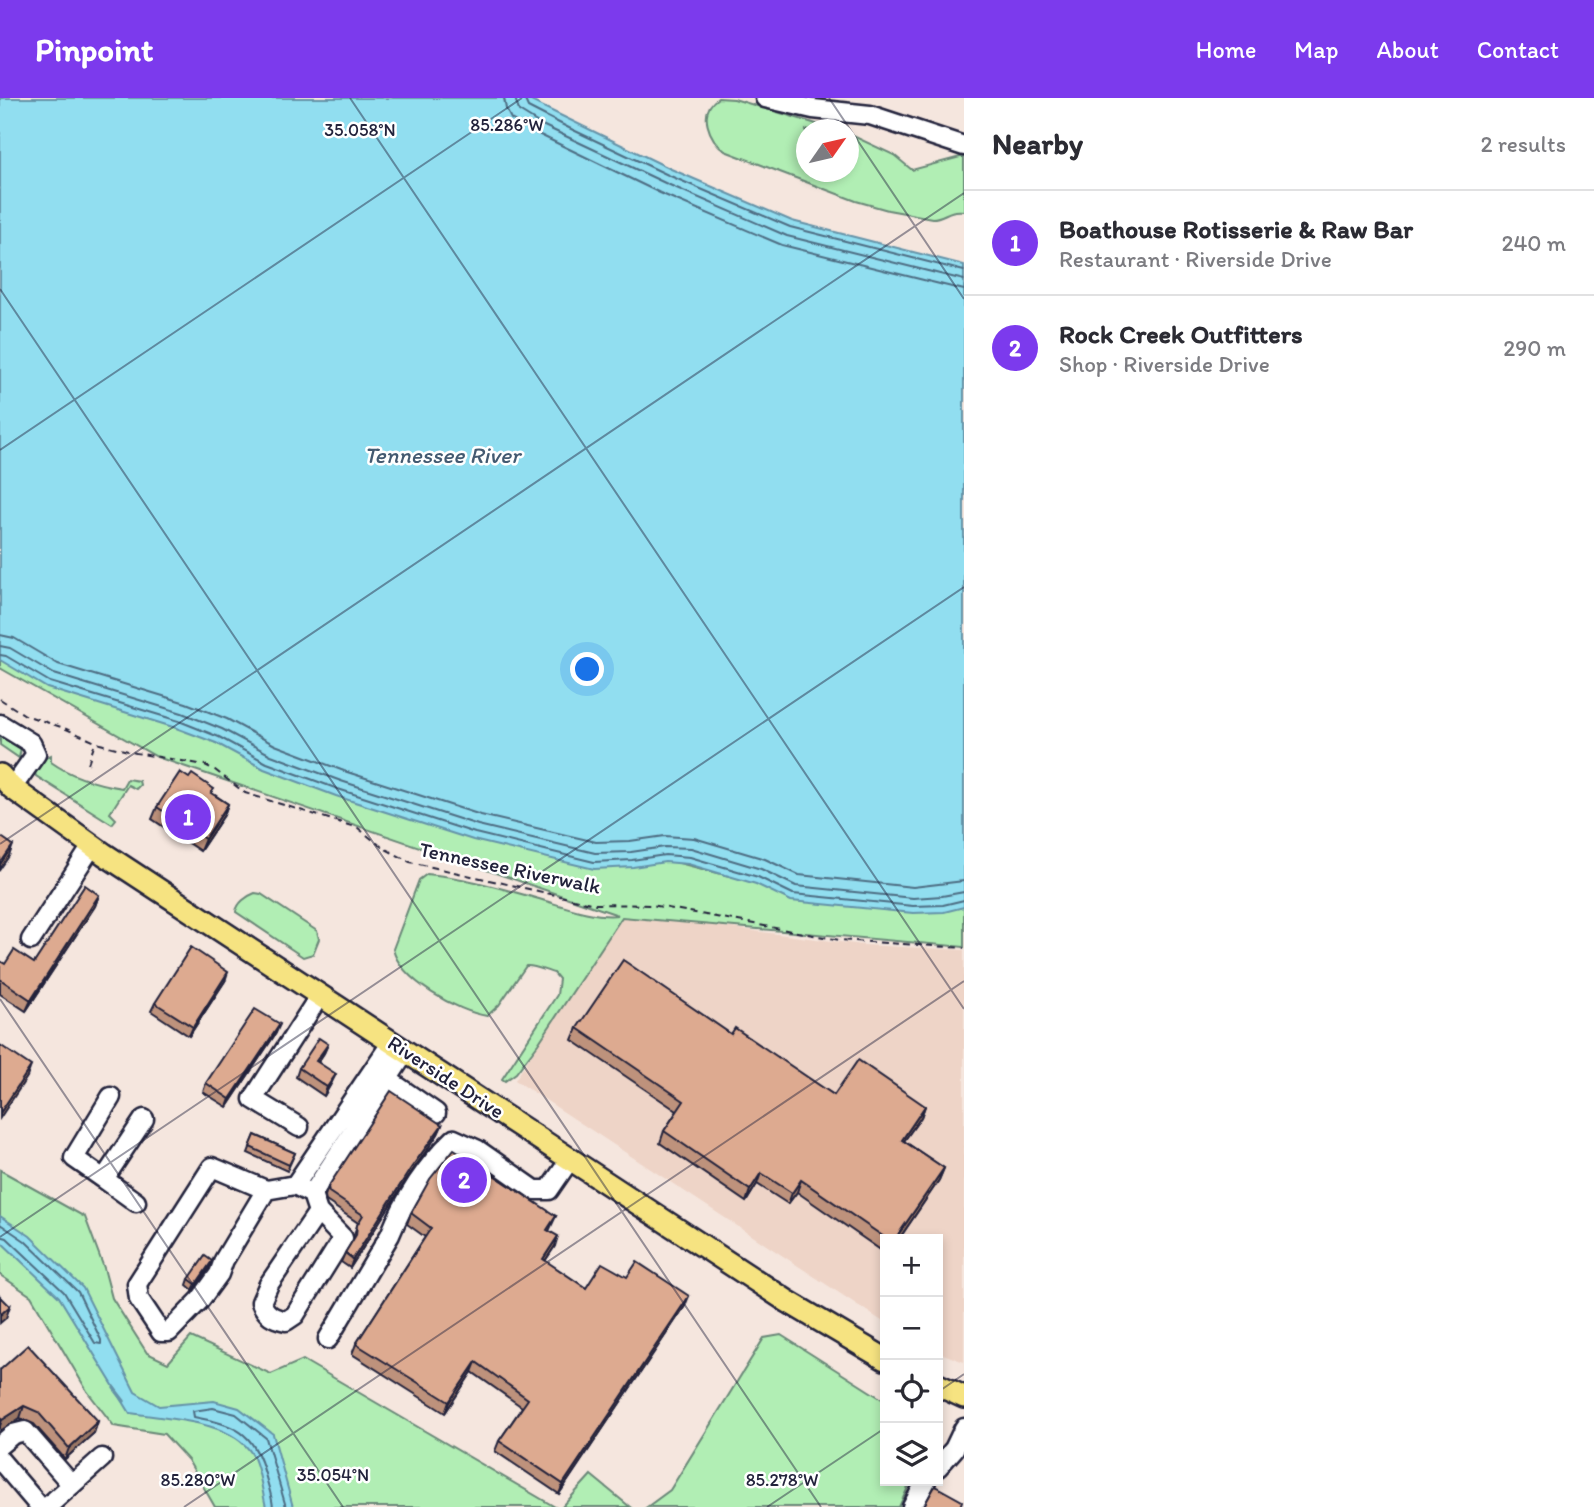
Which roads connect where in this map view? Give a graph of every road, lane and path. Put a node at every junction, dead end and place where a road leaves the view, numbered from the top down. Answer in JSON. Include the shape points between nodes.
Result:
{"nodes":[{"id":1,"x":765,"y":98,"type":"edge"},
{"id":2,"x":964,"y":146,"type":"edge"},
{"id":3,"x":0,"y":699,"type":"edge"},
{"id":4,"x":0,"y":724,"type":"edge"},
{"id":5,"x":95,"y":742,"type":"junction"},
{"id":6,"x":88,"y":764,"type":"dead end"},
{"id":7,"x":4,"y":782,"type":"edge"},
{"id":8,"x":92,"y":846,"type":"junction"},
{"id":9,"x":31,"y":940,"type":"dead end"},
{"id":10,"x":964,"y":948,"type":"edge"},
{"id":11,"x":320,"y":995,"type":"junction"},
{"id":12,"x":399,"y":1047,"type":"junction"},
{"id":13,"x":387,"y":1079,"type":"junction"},
{"id":14,"x":111,"y":1097,"type":"dead end"},
{"id":15,"x":436,"y":1113,"type":"dead end"},
{"id":16,"x":145,"y":1119,"type":"dead end"},
{"id":17,"x":299,"y":1127,"type":"dead end"},
{"id":18,"x":571,"y":1158,"type":"junction"},
{"id":19,"x":104,"y":1179,"type":"junction"},
{"id":20,"x":295,"y":1185,"type":"junction"},
{"id":21,"x":266,"y":1190,"type":"junction"},
{"id":22,"x":312,"y":1194,"type":"junction"},
{"id":23,"x":136,"y":1202,"type":"dead end"},
{"id":24,"x":318,"y":1212,"type":"junction"},
{"id":25,"x":328,"y":1339,"type":"dead end"},
{"id":26,"x":880,"y":1356,"type":"edge"},
{"id":27,"x":943,"y":1387,"type":"edge"},
{"id":28,"x":964,"y":1397,"type":"edge"},
{"id":29,"x":964,"y":1428,"type":"edge"},
{"id":30,"x":0,"y":1445,"type":"edge"},
{"id":31,"x":102,"y":1458,"type":"dead end"},
{"id":32,"x":0,"y":1460,"type":"edge"},
{"id":33,"x":943,"y":1461,"type":"edge"},
{"id":34,"x":72,"y":1485,"type":"junction"},
{"id":35,"x":923,"y":1486,"type":"edge"},
{"id":36,"x":40,"y":1507,"type":"edge"},
{"id":37,"x":47,"y":1507,"type":"edge"},
{"id":38,"x":912,"y":1507,"type":"edge"}],
"edges":[{"from":1,"to":2,"type":"lane","via":[[870,115]]},
{"from":3,"to":5,"type":"path","name":"Tennessee Riverwalk","via":[[25,715]]},
{"from":4,"to":7,"type":"lane","via":[[31,743],[36,754]]},
{"from":5,"to":6,"type":"path"},
{"from":5,"to":10,"type":"path","name":"Tennessee Riverwalk","via":[[205,765],[245,793],[358,828],[382,848],[410,862],[595,904],[652,905],[840,940]]},
{"from":7,"to":8,"type":"main road","name":"Riverside Drive"},
{"from":8,"to":9,"type":"lane"},
{"from":8,"to":11,"type":"main road","name":"Riverside Drive"},
{"from":11,"to":12,"type":"main road","name":"Riverside Drive"},
{"from":11,"to":17,"type":"lane","via":[[253,1099]]},
{"from":12,"to":13,"type":"lane"},
{"from":12,"to":18,"type":"main road","name":"Riverside Drive"},
{"from":12,"to":20,"type":"lane"},
{"from":13,"to":15,"type":"lane"},
{"from":13,"to":22,"type":"lane"},
{"from":14,"to":19,"type":"lane","via":[[74,1158]]},
{"from":16,"to":19,"type":"lane"},
{"from":18,"to":25,"type":"lane","via":[[549,1190],[536,1190],[454,1139],[436,1156],[410,1197]]},
{"from":18,"to":26,"type":"main road","name":"Riverside Drive","via":[[787,1301]]},
{"from":19,"to":23,"type":"lane"},
{"from":20,"to":21,"type":"lane"},
{"from":20,"to":22,"type":"lane"},
{"from":21,"to":21,"type":"lane","via":[[212,1167],[137,1284],[139,1299],[161,1332],[169,1332],[200,1300]]},
{"from":22,"to":24,"type":"lane"},
{"from":24,"to":24,"type":"lane","via":[[343,1238],[295,1315],[286,1321],[272,1318],[261,1302]]},
{"from":27,"to":28,"type":"main road"},
{"from":29,"to":33,"type":"lane"},
{"from":30,"to":34,"type":"lane","via":[[25,1431]]},
{"from":31,"to":34,"type":"lane"},
{"from":32,"to":36,"type":"lane"},
{"from":34,"to":37,"type":"lane"},
{"from":35,"to":38,"type":"lane"}]}
